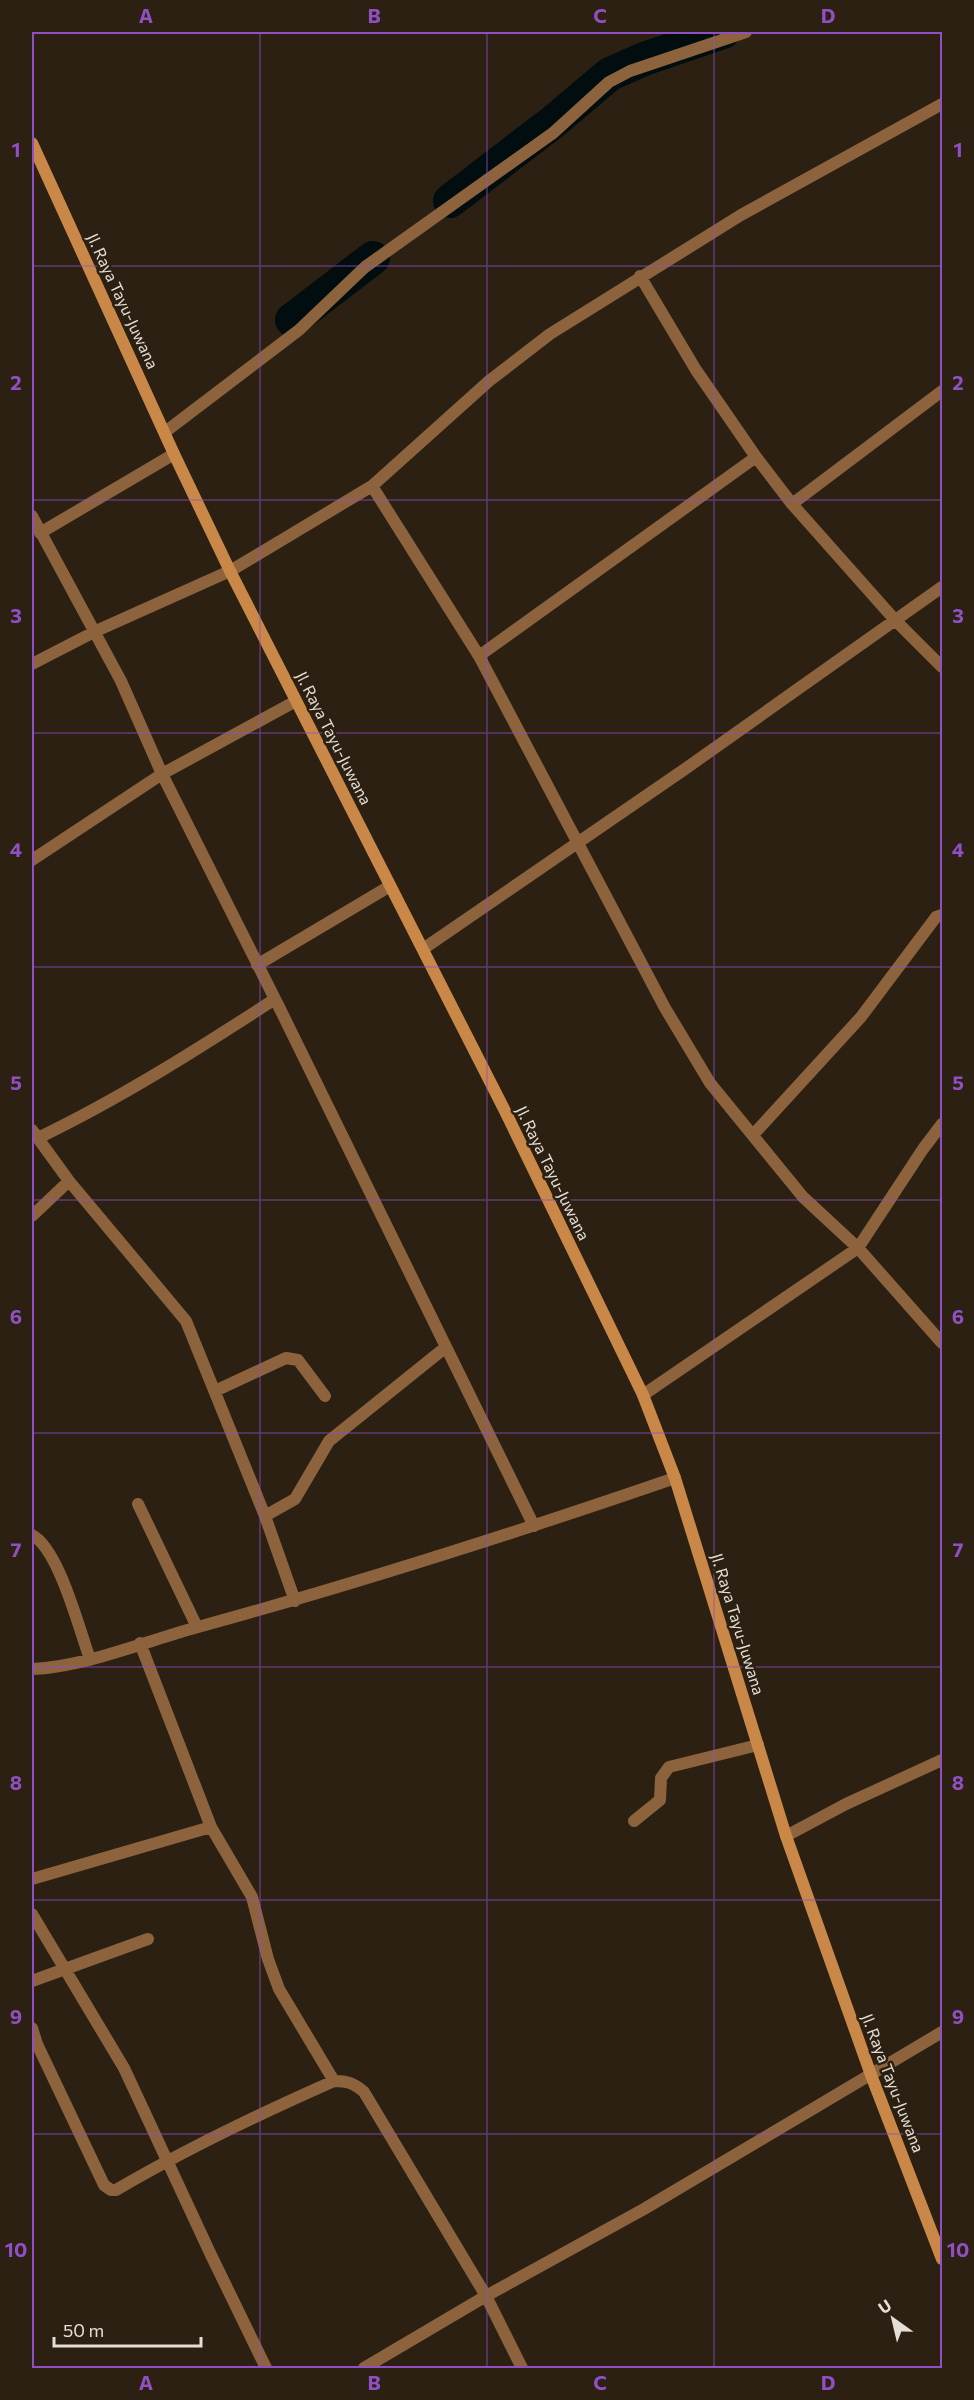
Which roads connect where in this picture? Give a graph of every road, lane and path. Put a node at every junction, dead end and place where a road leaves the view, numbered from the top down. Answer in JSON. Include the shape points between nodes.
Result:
{"nodes":[{"id":1,"x":746,"y":32,"type":"edge"},
{"id":2,"x":942,"y":104,"type":"edge"},
{"id":3,"x":32,"y":143,"type":"edge"},
{"id":4,"x":640,"y":276,"type":"junction"},
{"id":5,"x":942,"y":391,"type":"edge"},
{"id":6,"x":165,"y":432,"type":"junction"},
{"id":7,"x":174,"y":454,"type":"junction"},
{"id":8,"x":756,"y":458,"type":"junction"},
{"id":9,"x":372,"y":486,"type":"junction"},
{"id":10,"x":792,"y":504,"type":"junction"},
{"id":11,"x":32,"y":516,"type":"edge"},
{"id":12,"x":40,"y":533,"type":"junction"},
{"id":13,"x":230,"y":571,"type":"junction"},
{"id":14,"x":942,"y":587,"type":"edge"},
{"id":15,"x":895,"y":620,"type":"junction"},
{"id":16,"x":96,"y":631,"type":"junction"},
{"id":17,"x":479,"y":656,"type":"junction"},
{"id":18,"x":32,"y":664,"type":"edge"},
{"id":19,"x":942,"y":667,"type":"edge"},
{"id":20,"x":296,"y":701,"type":"junction"},
{"id":21,"x":162,"y":774,"type":"junction"},
{"id":22,"x":577,"y":843,"type":"junction"},
{"id":23,"x":32,"y":860,"type":"edge"},
{"id":24,"x":390,"y":885,"type":"junction"},
{"id":25,"x":942,"y":915,"type":"edge"},
{"id":26,"x":423,"y":949,"type":"junction"},
{"id":27,"x":258,"y":965,"type":"junction"},
{"id":28,"x":275,"y":999,"type":"junction"},
{"id":29,"x":942,"y":1124,"type":"edge"},
{"id":30,"x":35,"y":1134,"type":"edge"},
{"id":31,"x":753,"y":1135,"type":"junction"},
{"id":32,"x":69,"y":1181,"type":"junction"},
{"id":33,"x":32,"y":1216,"type":"edge"},
{"id":34,"x":858,"y":1248,"type":"junction"},
{"id":35,"x":942,"y":1343,"type":"edge"},
{"id":36,"x":446,"y":1347,"type":"junction"},
{"id":37,"x":215,"y":1391,"type":"junction"},
{"id":38,"x":643,"y":1395,"type":"junction"},
{"id":39,"x":325,"y":1396,"type":"dead end"},
{"id":40,"x":675,"y":1478,"type":"junction"},
{"id":41,"x":138,"y":1504,"type":"dead end"},
{"id":42,"x":265,"y":1516,"type":"junction"},
{"id":43,"x":534,"y":1526,"type":"junction"},
{"id":44,"x":32,"y":1535,"type":"edge"},
{"id":45,"x":296,"y":1601,"type":"junction"},
{"id":46,"x":198,"y":1627,"type":"junction"},
{"id":47,"x":140,"y":1643,"type":"junction"},
{"id":48,"x":90,"y":1659,"type":"junction"},
{"id":49,"x":32,"y":1669,"type":"edge"},
{"id":50,"x":758,"y":1744,"type":"junction"},
{"id":51,"x":942,"y":1760,"type":"edge"},
{"id":52,"x":634,"y":1821,"type":"dead end"},
{"id":53,"x":211,"y":1827,"type":"junction"},
{"id":54,"x":786,"y":1836,"type":"junction"},
{"id":55,"x":32,"y":1879,"type":"edge"},
{"id":56,"x":32,"y":1914,"type":"edge"},
{"id":57,"x":148,"y":1939,"type":"dead end"},
{"id":58,"x":63,"y":1969,"type":"junction"},
{"id":59,"x":32,"y":1981,"type":"edge"},
{"id":60,"x":32,"y":2028,"type":"edge"},
{"id":61,"x":942,"y":2032,"type":"edge"},
{"id":62,"x":871,"y":2075,"type":"junction"},
{"id":63,"x":334,"y":2081,"type":"junction"},
{"id":64,"x":167,"y":2160,"type":"junction"},
{"id":65,"x":942,"y":2259,"type":"edge"},
{"id":66,"x":486,"y":2296,"type":"junction"},
{"id":67,"x":266,"y":2368,"type":"edge"},
{"id":68,"x":364,"y":2368,"type":"edge"},
{"id":69,"x":522,"y":2368,"type":"edge"}],
"edges":[{"from":1,"to":6,"type":"street","via":[[630,71],[609,82],[553,133],[365,267],[299,330]]},
{"from":2,"to":4,"type":"street","via":[[741,215]]},
{"from":3,"to":6,"type":"main road","name":"Jl. Raya Tayu-Juwana"},
{"from":4,"to":8,"type":"street","via":[[696,370]]},
{"from":4,"to":9,"type":"street","via":[[550,334],[489,381]]},
{"from":5,"to":10,"type":"street"},
{"from":6,"to":7,"type":"main road","name":"Jl. Raya Tayu-Juwana"},
{"from":7,"to":12,"type":"street"},
{"from":7,"to":13,"type":"main road","name":"Jl. Raya Tayu-Juwana"},
{"from":8,"to":10,"type":"street"},
{"from":8,"to":17,"type":"street"},
{"from":9,"to":13,"type":"street"},
{"from":9,"to":17,"type":"street"},
{"from":10,"to":15,"type":"street"},
{"from":11,"to":12,"type":"street"},
{"from":12,"to":16,"type":"street"},
{"from":13,"to":16,"type":"street"},
{"from":13,"to":20,"type":"main road","name":"Jl. Raya Tayu-Juwana"},
{"from":14,"to":15,"type":"street"},
{"from":15,"to":19,"type":"street"},
{"from":15,"to":22,"type":"street"},
{"from":16,"to":18,"type":"street"},
{"from":16,"to":21,"type":"street"},
{"from":17,"to":22,"type":"street"},
{"from":20,"to":21,"type":"street"},
{"from":20,"to":24,"type":"main road","name":"Jl. Raya Tayu-Juwana"},
{"from":21,"to":23,"type":"street"},
{"from":21,"to":27,"type":"street"},
{"from":22,"to":26,"type":"street"},
{"from":22,"to":31,"type":"street","via":[[665,1008],[710,1083]]},
{"from":24,"to":26,"type":"main road","name":"Jl. Raya Tayu-Juwana"},
{"from":24,"to":27,"type":"street"},
{"from":25,"to":31,"type":"street","via":[[936,916],[861,1017]]},
{"from":26,"to":38,"type":"main road","name":"Jl. Raya Tayu-Juwana"},
{"from":27,"to":28,"type":"street"},
{"from":28,"to":30,"type":"street","via":[[87,1114]]},
{"from":28,"to":36,"type":"street"},
{"from":29,"to":34,"type":"street"},
{"from":30,"to":32,"type":"street"},
{"from":31,"to":34,"type":"street","via":[[803,1197]]},
{"from":32,"to":33,"type":"street"},
{"from":32,"to":37,"type":"street","via":[[186,1320]]},
{"from":34,"to":35,"type":"street"},
{"from":34,"to":38,"type":"street"},
{"from":36,"to":42,"type":"street","via":[[329,1441],[295,1499]]},
{"from":36,"to":43,"type":"street"},
{"from":37,"to":39,"type":"street","via":[[289,1357],[297,1360]]},
{"from":37,"to":42,"type":"street"},
{"from":38,"to":40,"type":"main road","name":"Jl. Raya Tayu-Juwana"},
{"from":40,"to":43,"type":"street"},
{"from":40,"to":50,"type":"main road","name":"Jl. Raya Tayu-Juwana"},
{"from":41,"to":46,"type":"street"},
{"from":42,"to":45,"type":"street"},
{"from":43,"to":45,"type":"street"},
{"from":44,"to":48,"type":"street","via":[[46,1548],[60,1574]]},
{"from":45,"to":46,"type":"street"},
{"from":46,"to":47,"type":"street"},
{"from":47,"to":48,"type":"street"},
{"from":47,"to":53,"type":"street"},
{"from":48,"to":49,"type":"street"},
{"from":50,"to":52,"type":"street","via":[[669,1767],[661,1778],[660,1800]]},
{"from":50,"to":54,"type":"main road","name":"Jl. Raya Tayu-Juwana"},
{"from":51,"to":54,"type":"street"},
{"from":53,"to":55,"type":"street"},
{"from":53,"to":63,"type":"street","via":[[252,1898],[279,1989]]},
{"from":54,"to":62,"type":"main road","name":"Jl. Raya Tayu-Juwana"},
{"from":56,"to":58,"type":"street"},
{"from":57,"to":58,"type":"street"},
{"from":58,"to":59,"type":"street"},
{"from":58,"to":64,"type":"street","via":[[124,2068]]},
{"from":60,"to":64,"type":"street","via":[[107,2189],[116,2190]]},
{"from":61,"to":62,"type":"street"},
{"from":62,"to":65,"type":"main road","name":"Jl. Raya Tayu-Juwana"},
{"from":62,"to":66,"type":"street","via":[[644,2209]]},
{"from":63,"to":64,"type":"street"},
{"from":63,"to":66,"type":"street","via":[[351,2083],[364,2092]]},
{"from":64,"to":67,"type":"street"},
{"from":66,"to":68,"type":"street"},
{"from":66,"to":69,"type":"street"}]}
